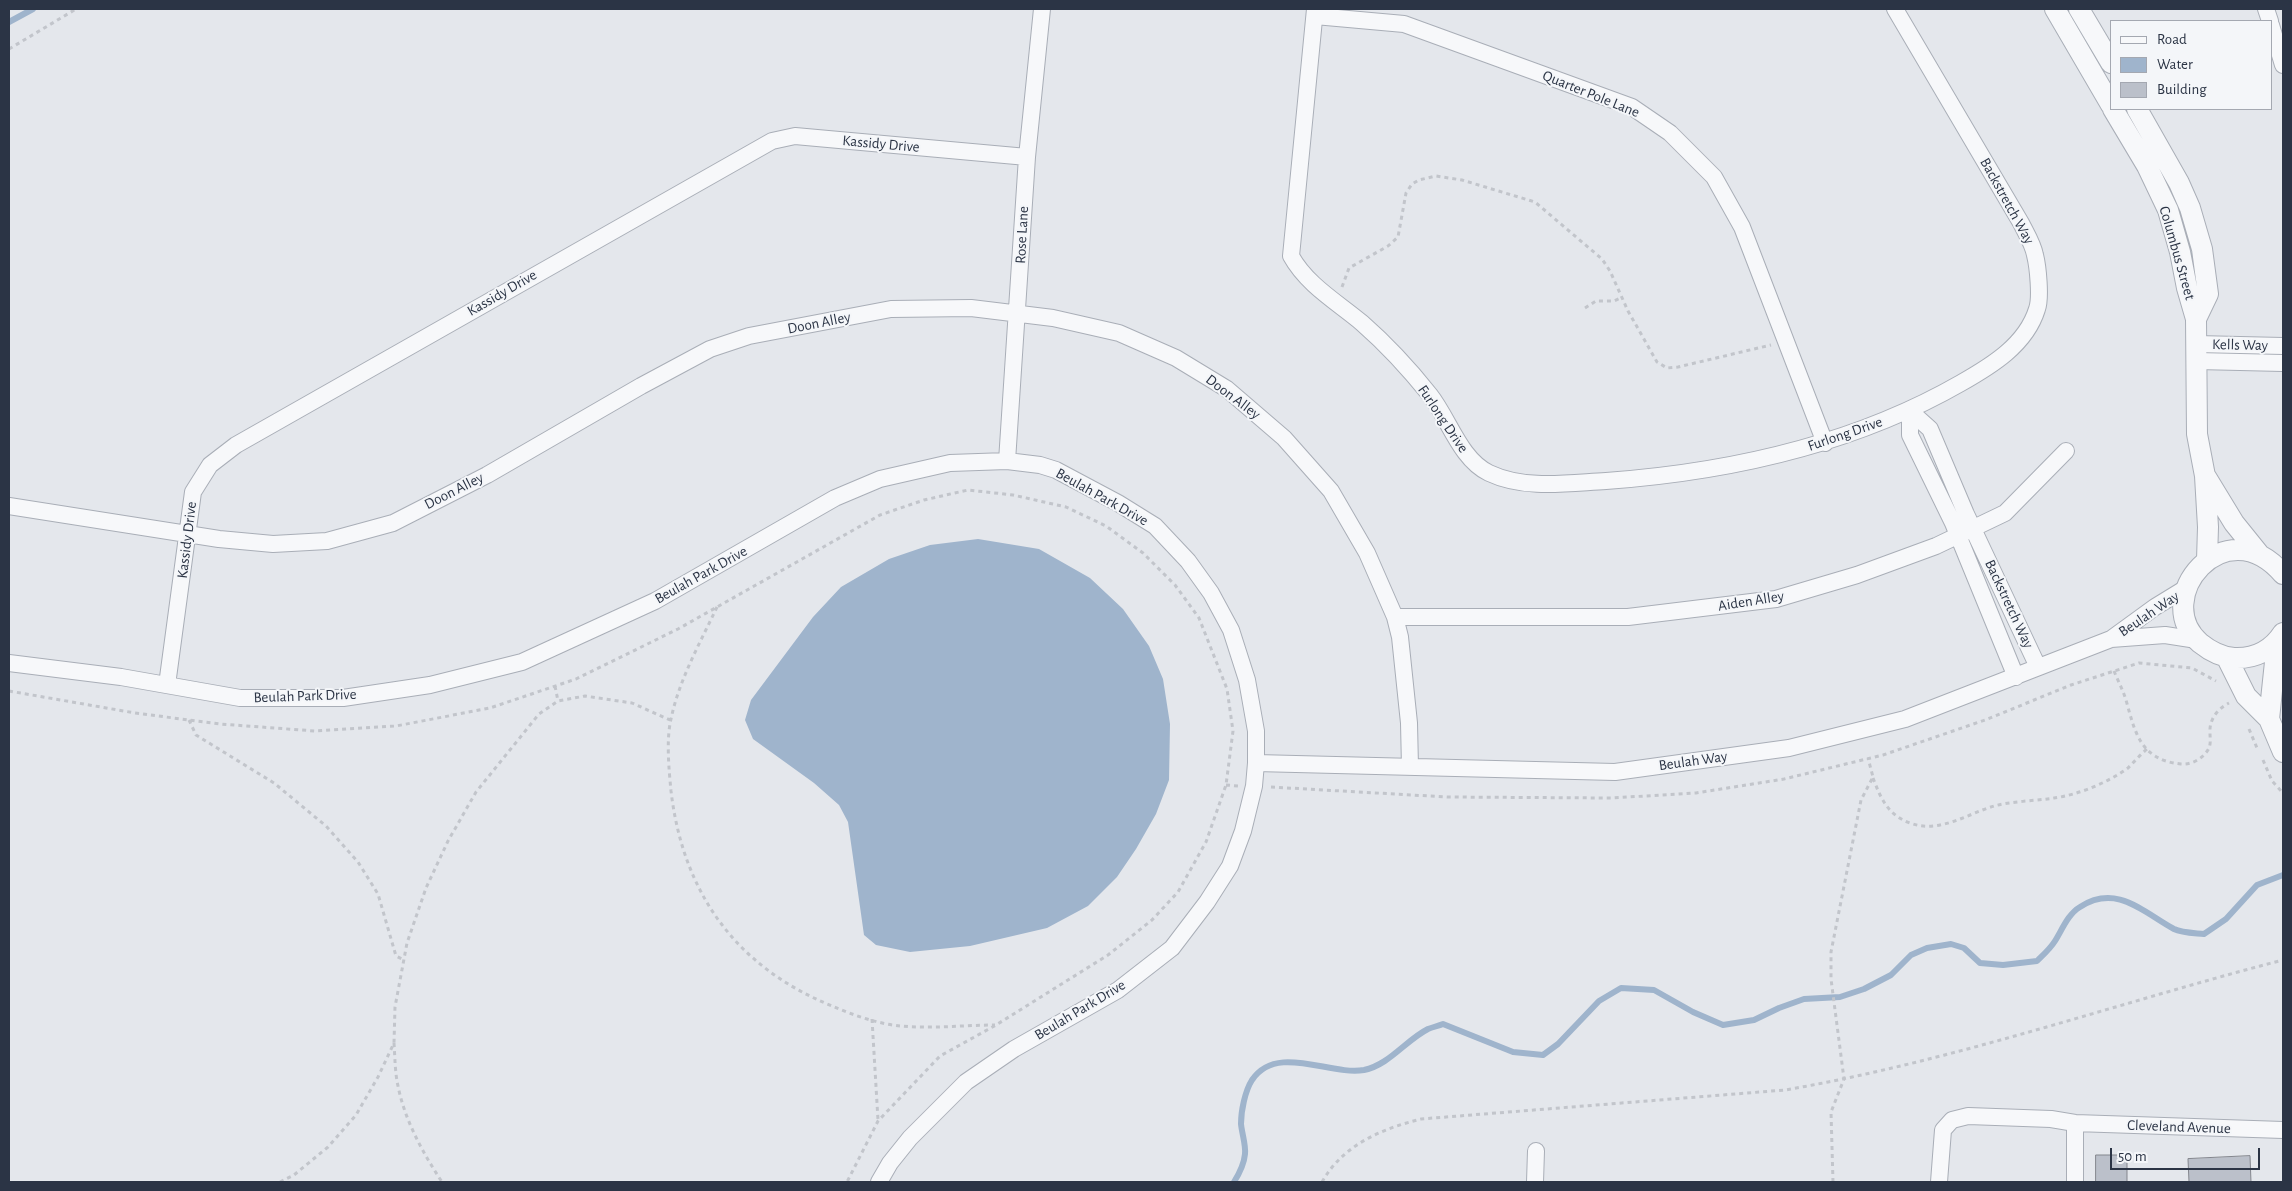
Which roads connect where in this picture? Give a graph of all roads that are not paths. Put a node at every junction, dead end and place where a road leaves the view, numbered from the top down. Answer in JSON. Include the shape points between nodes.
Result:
{"nodes":[{"id":1,"x":1042,"y":9,"type":"edge"},
{"id":2,"x":1895,"y":9,"type":"edge"},
{"id":3,"x":2055,"y":9,"type":"edge"},
{"id":4,"x":2078,"y":9,"type":"edge"},
{"id":5,"x":1315,"y":12,"type":"edge"},
{"id":6,"x":2272,"y":29,"type":"edge"},
{"id":7,"x":2110,"y":62,"type":"edge"},
{"id":8,"x":2283,"y":65,"type":"edge"},
{"id":9,"x":2110,"y":102,"type":"edge"},
{"id":10,"x":2114,"y":110,"type":"edge"},
{"id":11,"x":2138,"y":110,"type":"edge"},
{"id":12,"x":1027,"y":157,"type":"junction"},
{"id":13,"x":1018,"y":313,"type":"junction"},
{"id":14,"x":2196,"y":319,"type":"junction"},
{"id":15,"x":2283,"y":346,"type":"edge"},
{"id":16,"x":2197,"y":352,"type":"junction"},
{"id":17,"x":2283,"y":363,"type":"edge"},
{"id":18,"x":1910,"y":411,"type":"junction"},
{"id":19,"x":1825,"y":442,"type":"junction"},
{"id":20,"x":2066,"y":451,"type":"dead end"},
{"id":21,"x":1007,"y":461,"type":"junction"},
{"id":22,"x":2205,"y":476,"type":"junction"},
{"id":23,"x":9,"y":506,"type":"edge"},
{"id":24,"x":1973,"y":528,"type":"junction"},
{"id":25,"x":187,"y":535,"type":"junction"},
{"id":26,"x":1958,"y":536,"type":"junction"},
{"id":27,"x":2258,"y":554,"type":"junction"},
{"id":28,"x":2207,"y":560,"type":"junction"},
{"id":29,"x":2283,"y":574,"type":"edge"},
{"id":30,"x":2186,"y":588,"type":"junction"},
{"id":31,"x":1395,"y":617,"type":"junction"},
{"id":32,"x":2280,"y":638,"type":"edge"},
{"id":33,"x":2111,"y":639,"type":"junction"},
{"id":34,"x":2197,"y":640,"type":"junction"},
{"id":35,"x":2227,"y":658,"type":"junction"},
{"id":36,"x":9,"y":663,"type":"edge"},
{"id":37,"x":2038,"y":667,"type":"junction"},
{"id":38,"x":2016,"y":676,"type":"junction"},
{"id":39,"x":167,"y":685,"type":"junction"},
{"id":40,"x":2269,"y":719,"type":"junction"},
{"id":41,"x":2283,"y":752,"type":"edge"},
{"id":42,"x":1256,"y":763,"type":"junction"},
{"id":43,"x":1410,"y":767,"type":"junction"},
{"id":44,"x":2075,"y":1123,"type":"junction"},
{"id":45,"x":2283,"y":1130,"type":"edge"},
{"id":46,"x":1536,"y":1151,"type":"dead end"},
{"id":47,"x":879,"y":1182,"type":"edge"},
{"id":48,"x":1535,"y":1182,"type":"edge"},
{"id":49,"x":1939,"y":1182,"type":"edge"},
{"id":50,"x":2075,"y":1182,"type":"edge"}],
"edges":[{"from":1,"to":12,"type":"street","name":"Rose Lane"},
{"from":2,"to":18,"type":"street","name":"Backstretch Way","via":[[2021,223],[2035,254],[2038,281],[2038,308],[2023,335],[1996,363]]},
{"from":3,"to":9,"type":"street"},
{"from":4,"to":7,"type":"street"},
{"from":5,"to":19,"type":"street","name":"Quarter Pole Lane","via":[[1404,24],[1632,107],[1670,133],[1714,177],[1742,227]]},
{"from":5,"to":19,"type":"street","name":"Furlong Drive","via":[[1291,256],[1313,285],[1371,331],[1431,396],[1471,460],[1488,472],[1511,480],[1552,485],[1647,478],[1758,460]]},
{"from":6,"to":8,"type":"street"},
{"from":10,"to":14,"type":"street","name":"Columbus Street","via":[[2168,210]]},
{"from":11,"to":14,"type":"street","name":"Columbus Street","via":[[2179,182],[2202,249],[2208,294]]},
{"from":12,"to":13,"type":"street","name":"Rose Lane"},
{"from":12,"to":25,"type":"street","name":"Kassidy Drive","via":[[795,136],[772,141],[236,445],[210,465],[193,492]]},
{"from":13,"to":21,"type":"street","name":"Rose Lane"},
{"from":13,"to":25,"type":"street","name":"Doon Alley","via":[[971,308],[891,309],[749,336],[710,349],[487,475],[393,523],[328,541],[273,544]]},
{"from":13,"to":31,"type":"street","name":"Doon Alley","via":[[1119,333],[1176,358],[1227,388],[1284,438],[1331,491],[1367,553]]},
{"from":14,"to":16,"type":"street","name":"Columbus Street"},
{"from":15,"to":16,"type":"street","name":"Kells Way"},
{"from":16,"to":17,"type":"street","name":"Kells Way"},
{"from":16,"to":22,"type":"street","name":"Columbus Street","via":[[2197,434]]},
{"from":18,"to":19,"type":"street","name":"Furlong Drive"},
{"from":18,"to":24,"type":"street","name":"Backstretch Way","via":[[1930,429]]},
{"from":18,"to":26,"type":"street","name":"Backstretch Way","via":[[1910,435]]},
{"from":20,"to":24,"type":"street","name":"Aiden Alley","via":[[2005,513]]},
{"from":21,"to":39,"type":"street","name":"Beulah Park Drive","via":[[950,463],[880,479],[835,498],[655,601],[522,662],[430,685],[343,698],[240,698]]},
{"from":21,"to":42,"type":"street","name":"Beulah Park Drive","via":[[1056,470],[1118,503],[1155,526],[1188,561],[1231,630],[1247,680],[1256,731]]},
{"from":22,"to":27,"type":"street","name":"Columbus Street"},
{"from":22,"to":28,"type":"street","name":"Columbus Street"},
{"from":23,"to":25,"type":"street","name":"Doon Alley"},
{"from":24,"to":26,"type":"street","name":"Aiden Alley"},
{"from":24,"to":37,"type":"street","name":"Backstretch Way"},
{"from":25,"to":39,"type":"street","name":"Kassidy Drive"},
{"from":26,"to":31,"type":"street","name":"Aiden Alley","via":[[1857,575],[1776,599],[1628,617]]},
{"from":26,"to":38,"type":"street","name":"Backstretch Way"},
{"from":27,"to":28,"type":"street","name":"Columbus Street","via":[[2241,550],[2223,552]]},
{"from":27,"to":29,"type":"street","name":"Columbus Street","via":[[2274,563]]},
{"from":28,"to":30,"type":"street","name":"Columbus Street","via":[[2194,572]]},
{"from":30,"to":33,"type":"street","name":"Beulah Way"},
{"from":30,"to":34,"type":"street","via":[[2187,624]]},
{"from":31,"to":43,"type":"street","name":"Doon Alley","via":[[1409,723]]},
{"from":32,"to":35,"type":"street","via":[[2262,653],[2245,658]]},
{"from":32,"to":40,"type":"street"},
{"from":33,"to":34,"type":"street","name":"Beulah Way","via":[[2165,635]]},
{"from":33,"to":37,"type":"street","name":"Beulah Way"},
{"from":34,"to":35,"type":"street","via":[[2210,651]]},
{"from":35,"to":40,"type":"street","via":[[2246,696]]},
{"from":36,"to":39,"type":"street","name":"Beulah Park Drive"},
{"from":37,"to":38,"type":"street","name":"Beulah Way"},
{"from":38,"to":43,"type":"street","name":"Beulah Way","via":[[1905,719],[1789,748],[1615,772]]},
{"from":40,"to":41,"type":"street"},
{"from":42,"to":43,"type":"street","name":"Beulah Way"},
{"from":42,"to":47,"type":"street","name":"Beulah Park Drive","via":[[1252,800],[1230,866],[1172,948],[1118,990],[1014,1049],[966,1082],[910,1138]]},
{"from":44,"to":45,"type":"street","name":"Cleveland Avenue"},
{"from":44,"to":49,"type":"street","name":"Cleveland Avenue","via":[[1968,1116],[1952,1120],[1943,1130]]},
{"from":44,"to":50,"type":"street"},
{"from":46,"to":48,"type":"street"}]}
